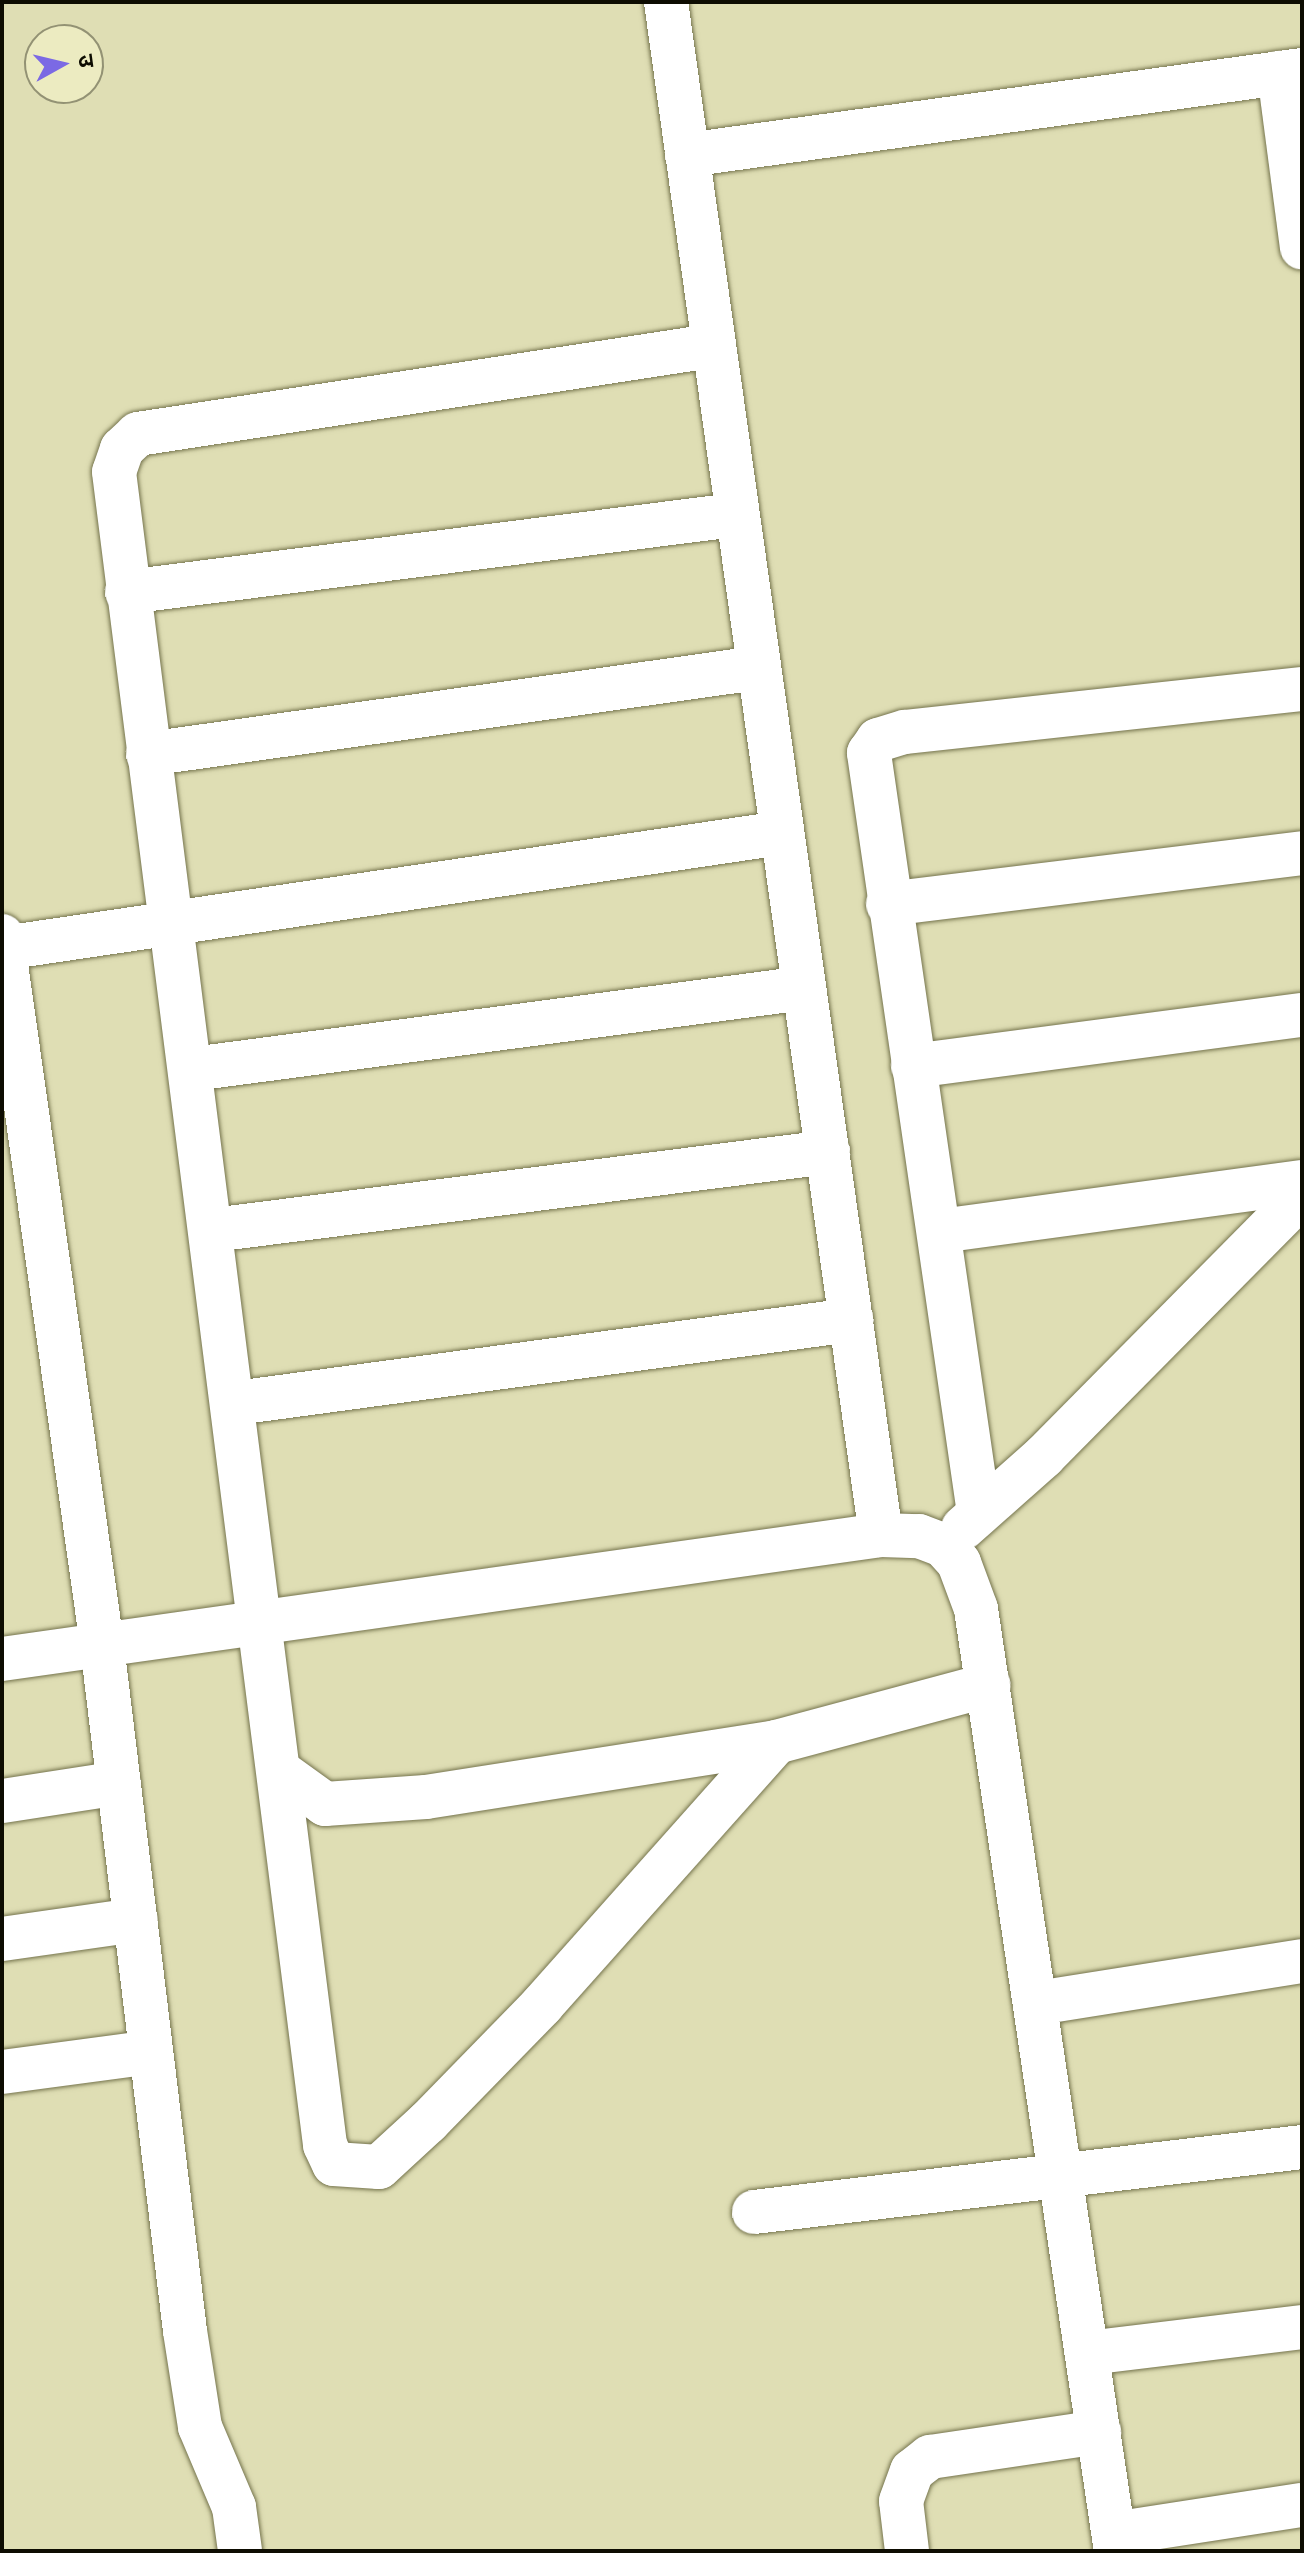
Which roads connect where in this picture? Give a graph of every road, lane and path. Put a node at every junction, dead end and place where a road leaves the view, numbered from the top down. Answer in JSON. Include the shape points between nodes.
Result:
{"nodes":[{"id":1,"x":666,"y":2,"type":"edge"},
{"id":2,"x":1291,"y":72,"type":"edge"},
{"id":3,"x":687,"y":155,"type":"junction"},
{"id":4,"x":1301,"y":239,"type":"edge"},
{"id":5,"x":711,"y":346,"type":"junction"},
{"id":6,"x":734,"y":515,"type":"junction"},
{"id":7,"x":127,"y":592,"type":"junction"},
{"id":8,"x":757,"y":668,"type":"junction"},
{"id":9,"x":1302,"y":689,"type":"edge"},
{"id":10,"x":148,"y":754,"type":"junction"},
{"id":11,"x":781,"y":833,"type":"junction"},
{"id":12,"x":1302,"y":853,"type":"edge"},
{"id":13,"x":888,"y":904,"type":"junction"},
{"id":14,"x":172,"y":919,"type":"junction"},
{"id":15,"x":3,"y":942,"type":"edge"},
{"id":16,"x":804,"y":988,"type":"junction"},
{"id":17,"x":6,"y":993,"type":"edge"},
{"id":18,"x":1302,"y":1015,"type":"edge"},
{"id":19,"x":913,"y":1066,"type":"junction"},
{"id":20,"x":193,"y":1069,"type":"junction"},
{"id":21,"x":828,"y":1152,"type":"junction"},
{"id":22,"x":16,"y":1158,"type":"edge"},
{"id":23,"x":1302,"y":1182,"type":"edge"},
{"id":24,"x":1302,"y":1195,"type":"edge"},
{"id":25,"x":213,"y":1230,"type":"junction"},
{"id":26,"x":940,"y":1231,"type":"junction"},
{"id":27,"x":851,"y":1320,"type":"junction"},
{"id":28,"x":236,"y":1403,"type":"junction"},
{"id":29,"x":979,"y":1513,"type":"junction"},
{"id":30,"x":881,"y":1535,"type":"junction"},
{"id":31,"x":943,"y":1545,"type":"junction"},
{"id":32,"x":263,"y":1623,"type":"junction"},
{"id":33,"x":102,"y":1645,"type":"junction"},
{"id":34,"x":2,"y":1659,"type":"edge"},
{"id":35,"x":988,"y":1685,"type":"junction"},
{"id":36,"x":776,"y":1742,"type":"junction"},
{"id":37,"x":282,"y":1773,"type":"junction"},
{"id":38,"x":119,"y":1783,"type":"junction"},
{"id":39,"x":2,"y":1801,"type":"edge"},
{"id":40,"x":136,"y":1920,"type":"junction"},
{"id":41,"x":2,"y":1939,"type":"edge"},
{"id":42,"x":1302,"y":1961,"type":"edge"},
{"id":43,"x":1037,"y":2003,"type":"junction"},
{"id":44,"x":151,"y":2052,"type":"junction"},
{"id":45,"x":2,"y":2072,"type":"edge"},
{"id":46,"x":1302,"y":2147,"type":"edge"},
{"id":47,"x":1063,"y":2178,"type":"junction"},
{"id":48,"x":754,"y":2212,"type":"dead end"},
{"id":49,"x":1302,"y":2327,"type":"edge"},
{"id":50,"x":1088,"y":2353,"type":"junction"},
{"id":51,"x":1099,"y":2432,"type":"junction"},
{"id":52,"x":1302,"y":2505,"type":"edge"},
{"id":53,"x":1115,"y":2542,"type":"edge"},
{"id":54,"x":240,"y":2551,"type":"edge"},
{"id":55,"x":907,"y":2551,"type":"edge"}],
"edges":[{"from":1,"to":3,"type":"street"},
{"from":2,"to":3,"type":"street"},
{"from":2,"to":4,"type":"street"},
{"from":3,"to":5,"type":"street"},
{"from":5,"to":6,"type":"street"},
{"from":5,"to":7,"type":"street","via":[[138,434],[114,472]]},
{"from":6,"to":7,"type":"street"},
{"from":6,"to":8,"type":"street"},
{"from":7,"to":10,"type":"street"},
{"from":8,"to":10,"type":"street"},
{"from":8,"to":11,"type":"street"},
{"from":9,"to":13,"type":"street","via":[[878,740],[869,773]]},
{"from":10,"to":14,"type":"street"},
{"from":11,"to":14,"type":"street"},
{"from":11,"to":16,"type":"street"},
{"from":12,"to":13,"type":"street"},
{"from":13,"to":19,"type":"street"},
{"from":14,"to":15,"type":"street"},
{"from":14,"to":20,"type":"street"},
{"from":15,"to":17,"type":"street"},
{"from":16,"to":20,"type":"street"},
{"from":16,"to":21,"type":"street"},
{"from":17,"to":22,"type":"street"},
{"from":18,"to":19,"type":"street"},
{"from":19,"to":26,"type":"street"},
{"from":20,"to":25,"type":"street"},
{"from":21,"to":25,"type":"street"},
{"from":21,"to":27,"type":"street"},
{"from":22,"to":33,"type":"street"},
{"from":23,"to":26,"type":"street"},
{"from":24,"to":29,"type":"street"},
{"from":25,"to":28,"type":"street"},
{"from":26,"to":29,"type":"street"},
{"from":27,"to":28,"type":"street"},
{"from":27,"to":30,"type":"street"},
{"from":28,"to":32,"type":"street"},
{"from":29,"to":31,"type":"street"},
{"from":30,"to":31,"type":"street"},
{"from":30,"to":32,"type":"street"},
{"from":31,"to":35,"type":"street","via":[[959,1563],[976,1609]]},
{"from":32,"to":33,"type":"street"},
{"from":32,"to":37,"type":"street"},
{"from":33,"to":34,"type":"street"},
{"from":33,"to":38,"type":"street"},
{"from":35,"to":36,"type":"street"},
{"from":35,"to":43,"type":"street"},
{"from":36,"to":37,"type":"street","via":[[344,1806],[310,1796]]},
{"from":36,"to":37,"type":"street","via":[[542,2005],[428,2122],[379,2167],[363,2171],[334,2164],[325,2145]]},
{"from":38,"to":39,"type":"street"},
{"from":38,"to":40,"type":"street"},
{"from":40,"to":41,"type":"street"},
{"from":40,"to":44,"type":"street"},
{"from":42,"to":43,"type":"street"},
{"from":43,"to":47,"type":"street"},
{"from":44,"to":45,"type":"street"},
{"from":44,"to":54,"type":"street","via":[[200,2427],[234,2507]]},
{"from":46,"to":47,"type":"street"},
{"from":47,"to":48,"type":"street"},
{"from":47,"to":50,"type":"street"},
{"from":49,"to":50,"type":"street"},
{"from":50,"to":51,"type":"street"},
{"from":51,"to":53,"type":"street"},
{"from":51,"to":55,"type":"street","via":[[930,2457],[912,2471],[901,2501]]},
{"from":52,"to":53,"type":"street"}]}
